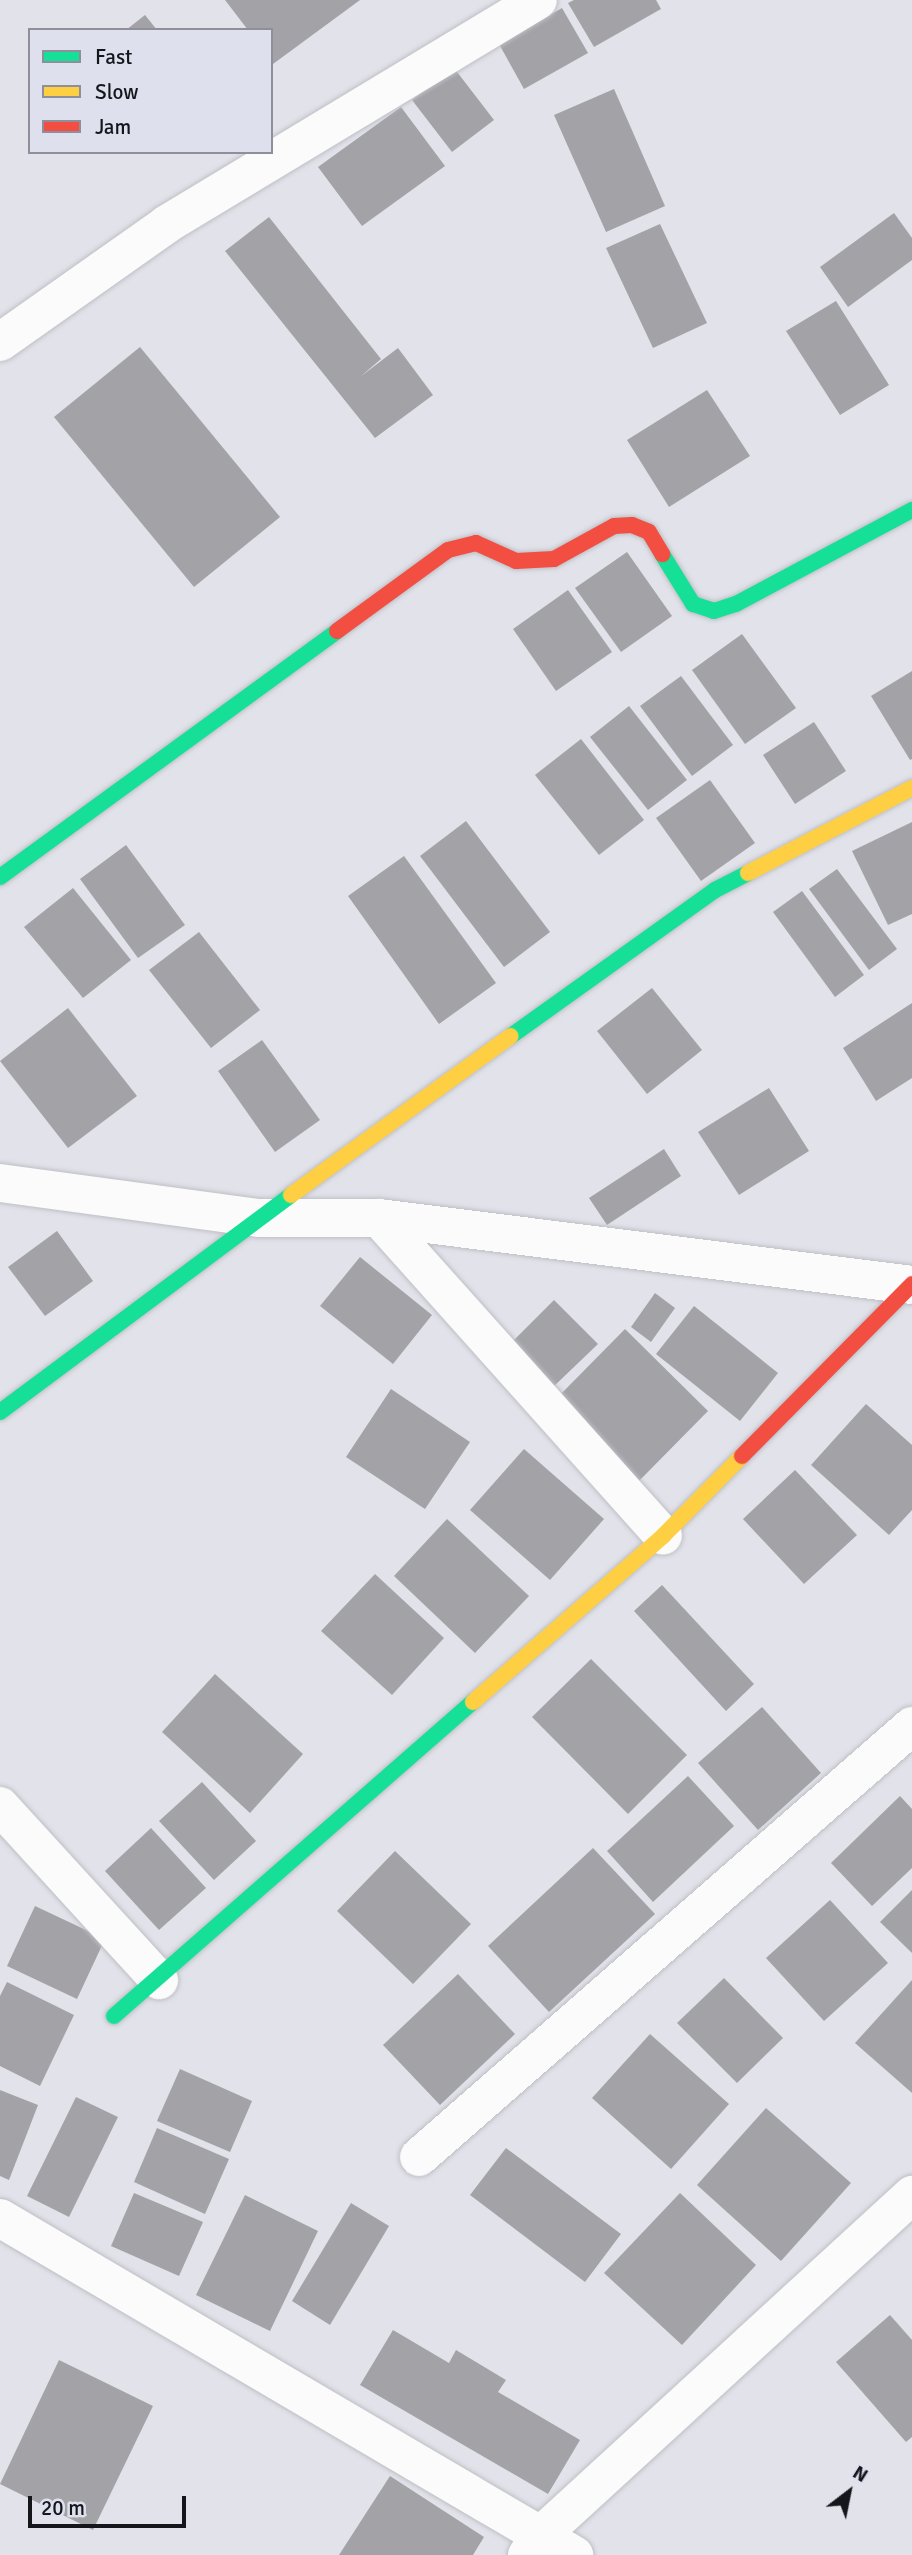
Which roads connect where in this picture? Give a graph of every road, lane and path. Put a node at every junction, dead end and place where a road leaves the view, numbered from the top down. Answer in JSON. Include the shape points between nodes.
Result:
{"nodes":[{"id":1,"x":538,"y":0,"type":"edge"},
{"id":2,"x":0,"y":342,"type":"edge"},
{"id":3,"x":912,"y":510,"type":"edge"},
{"id":4,"x":912,"y":788,"type":"edge"},
{"id":5,"x":0,"y":877,"type":"edge"},
{"id":6,"x":0,"y":1183,"type":"edge"},
{"id":7,"x":259,"y":1218,"type":"junction"},
{"id":8,"x":379,"y":1218,"type":"junction"},
{"id":9,"x":912,"y":1284,"type":"edge"},
{"id":10,"x":0,"y":1412,"type":"edge"},
{"id":11,"x":663,"y":1536,"type":"junction"},
{"id":12,"x":912,"y":1726,"type":"edge"},
{"id":13,"x":0,"y":1806,"type":"edge"},
{"id":14,"x":159,"y":1980,"type":"junction"},
{"id":15,"x":114,"y":2016,"type":"dead end"},
{"id":16,"x":419,"y":2157,"type":"dead end"},
{"id":17,"x":912,"y":2195,"type":"edge"},
{"id":18,"x":0,"y":2218,"type":"edge"},
{"id":19,"x":533,"y":2546,"type":"edge"},
{"id":20,"x":574,"y":2555,"type":"edge"}],
"edges":[{"from":1,"to":2,"type":"street","via":[[167,224]]},
{"from":3,"to":5,"type":"street","via":[[715,611],[693,604],[649,532],[632,525],[614,526],[555,559],[516,561],[476,544],[448,550]]},
{"from":4,"to":7,"type":"street","via":[[715,890]]},
{"from":6,"to":7,"type":"street"},
{"from":7,"to":8,"type":"street"},
{"from":7,"to":10,"type":"street"},
{"from":8,"to":9,"type":"street"},
{"from":8,"to":11,"type":"street"},
{"from":9,"to":11,"type":"street"},
{"from":11,"to":14,"type":"street"},
{"from":12,"to":16,"type":"street"},
{"from":13,"to":14,"type":"street"},
{"from":14,"to":15,"type":"street"},
{"from":17,"to":19,"type":"street"},
{"from":18,"to":19,"type":"street"},
{"from":19,"to":20,"type":"street"}]}
